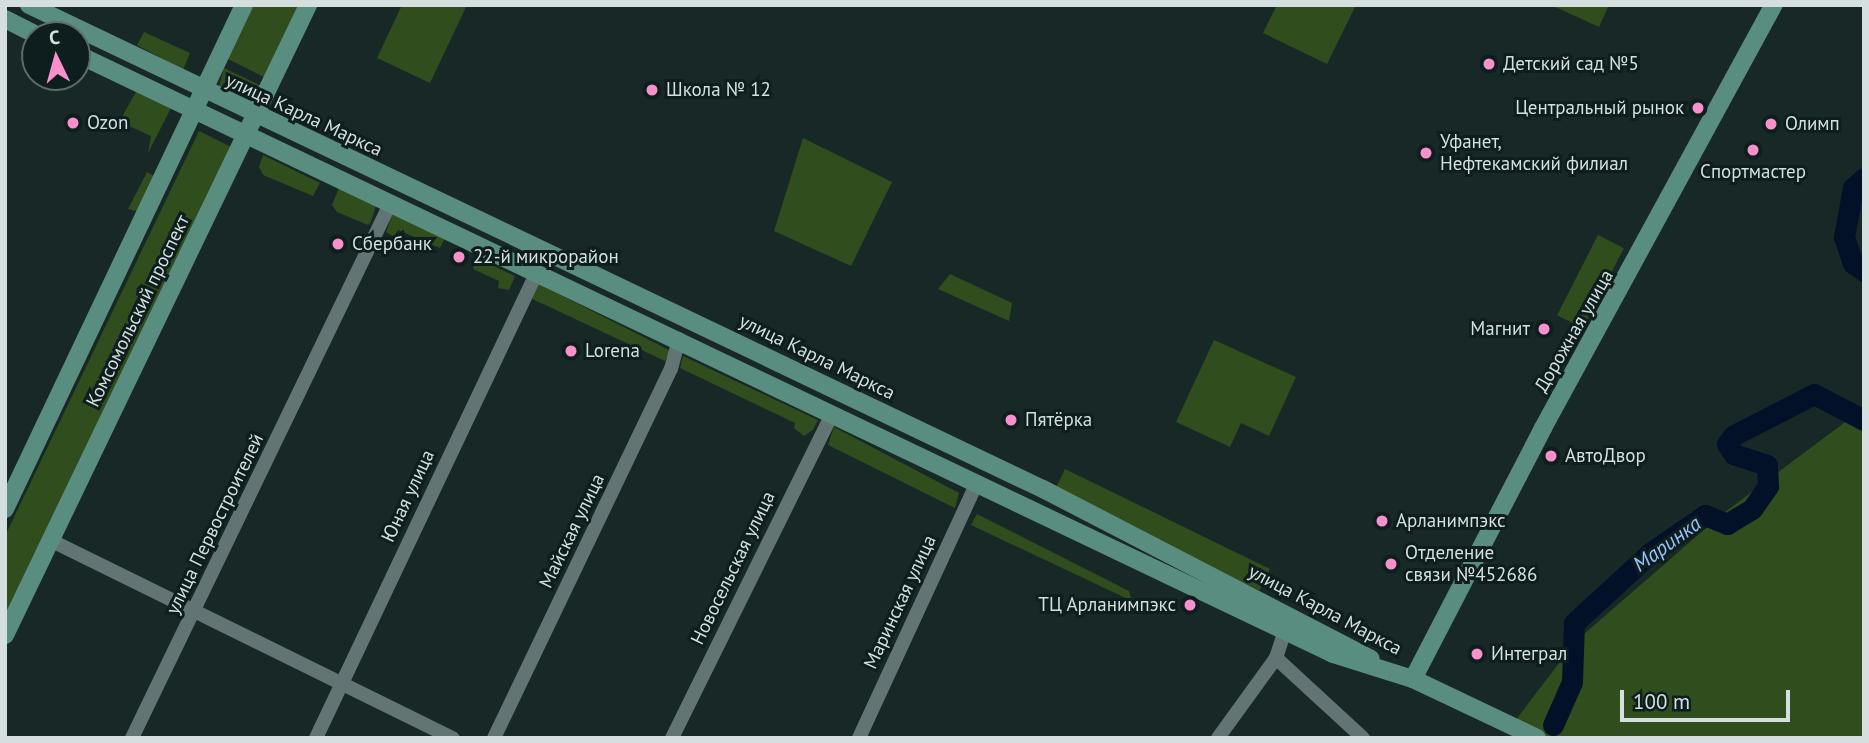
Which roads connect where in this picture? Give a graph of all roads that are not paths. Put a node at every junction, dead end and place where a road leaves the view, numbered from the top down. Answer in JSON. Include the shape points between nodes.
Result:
{"nodes":[{"id":1,"x":29,"y":5,"type":"edge"},
{"id":2,"x":244,"y":5,"type":"edge"},
{"id":3,"x":308,"y":5,"type":"edge"},
{"id":4,"x":1774,"y":5,"type":"edge"},
{"id":5,"x":5,"y":19,"type":"edge"},
{"id":6,"x":21,"y":27,"type":"edge"},
{"id":7,"x":91,"y":61,"type":"edge"},
{"id":8,"x":203,"y":91,"type":"junction"},
{"id":9,"x":194,"y":111,"type":"junction"},
{"id":10,"x":255,"y":115,"type":"junction"},
{"id":11,"x":246,"y":134,"type":"junction"},
{"id":12,"x":390,"y":204,"type":"junction"},
{"id":13,"x":537,"y":272,"type":"junction"},
{"id":14,"x":679,"y":340,"type":"junction"},
{"id":15,"x":831,"y":416,"type":"junction"},
{"id":16,"x":922,"y":431,"type":"junction"},
{"id":17,"x":911,"y":454,"type":"junction"},
{"id":18,"x":976,"y":483,"type":"junction"},
{"id":19,"x":5,"y":509,"type":"edge"},
{"id":20,"x":50,"y":541,"type":"junction"},
{"id":21,"x":194,"y":610,"type":"junction"},
{"id":22,"x":1285,"y":631,"type":"junction"},
{"id":23,"x":5,"y":635,"type":"edge"},
{"id":24,"x":1276,"y":657,"type":"junction"},
{"id":25,"x":1406,"y":677,"type":"junction"},
{"id":26,"x":344,"y":682,"type":"junction"},
{"id":27,"x":132,"y":738,"type":"edge"},
{"id":28,"x":316,"y":738,"type":"edge"},
{"id":29,"x":453,"y":738,"type":"edge"},
{"id":30,"x":494,"y":738,"type":"edge"},
{"id":31,"x":673,"y":738,"type":"edge"},
{"id":32,"x":859,"y":738,"type":"edge"},
{"id":33,"x":1218,"y":738,"type":"edge"},
{"id":34,"x":1363,"y":738,"type":"edge"},
{"id":35,"x":1537,"y":738,"type":"edge"}],
"edges":[{"from":1,"to":8,"type":"main road","name":"улица Карла Маркса"},
{"from":2,"to":8,"type":"main road","name":"Комсомольский проспект"},
{"from":3,"to":10,"type":"main road","name":"Комсомольский проспект"},
{"from":4,"to":25,"type":"main road","name":"Дорожная улица"},
{"from":5,"to":6,"type":"main road"},
{"from":7,"to":9,"type":"main road","name":"улица Карла Маркса"},
{"from":8,"to":9,"type":"main road","name":"Комсомольский проспект"},
{"from":8,"to":10,"type":"main road","name":"улица Карла Маркса"},
{"from":9,"to":11,"type":"main road","name":"улица Карла Маркса"},
{"from":9,"to":19,"type":"main road","name":"Комсомольский проспект"},
{"from":10,"to":11,"type":"main road","name":"Комсомольский проспект"},
{"from":10,"to":16,"type":"main road","name":"улица Карла Маркса"},
{"from":11,"to":12,"type":"main road","name":"улица Карла Маркса"},
{"from":11,"to":20,"type":"main road","name":"Комсомольский проспект"},
{"from":12,"to":13,"type":"main road","name":"улица Карла Маркса"},
{"from":12,"to":21,"type":"street","name":"улица Первостроителей"},
{"from":13,"to":14,"type":"main road","name":"улица Карла Маркса"},
{"from":13,"to":26,"type":"street","name":"Юная улица"},
{"from":14,"to":15,"type":"main road","name":"улица Карла Маркса"},
{"from":14,"to":30,"type":"street","name":"Майская улица","via":[[671,369]]},
{"from":15,"to":17,"type":"main road","name":"улица Карла Маркса"},
{"from":15,"to":31,"type":"street","name":"Новосельская улица"},
{"from":16,"to":17,"type":"main road"},
{"from":16,"to":25,"type":"main road","name":"улица Карла Маркса","via":[[1257,597]]},
{"from":17,"to":18,"type":"main road","name":"улица Карла Маркса"},
{"from":18,"to":22,"type":"main road","name":"улица Карла Маркса"},
{"from":18,"to":32,"type":"street","name":"Маринская улица"},
{"from":20,"to":21,"type":"street"},
{"from":20,"to":23,"type":"main road","name":"Комсомольский проспект"},
{"from":21,"to":26,"type":"street"},
{"from":21,"to":27,"type":"street","name":"улица Первостроителей"},
{"from":22,"to":24,"type":"street"},
{"from":22,"to":25,"type":"main road","name":"улица Карла Маркса","via":[[1333,654]]},
{"from":24,"to":33,"type":"street"},
{"from":24,"to":34,"type":"street"},
{"from":25,"to":35,"type":"main road"},
{"from":26,"to":28,"type":"street","name":"Юная улица"},
{"from":26,"to":29,"type":"street"}]}
